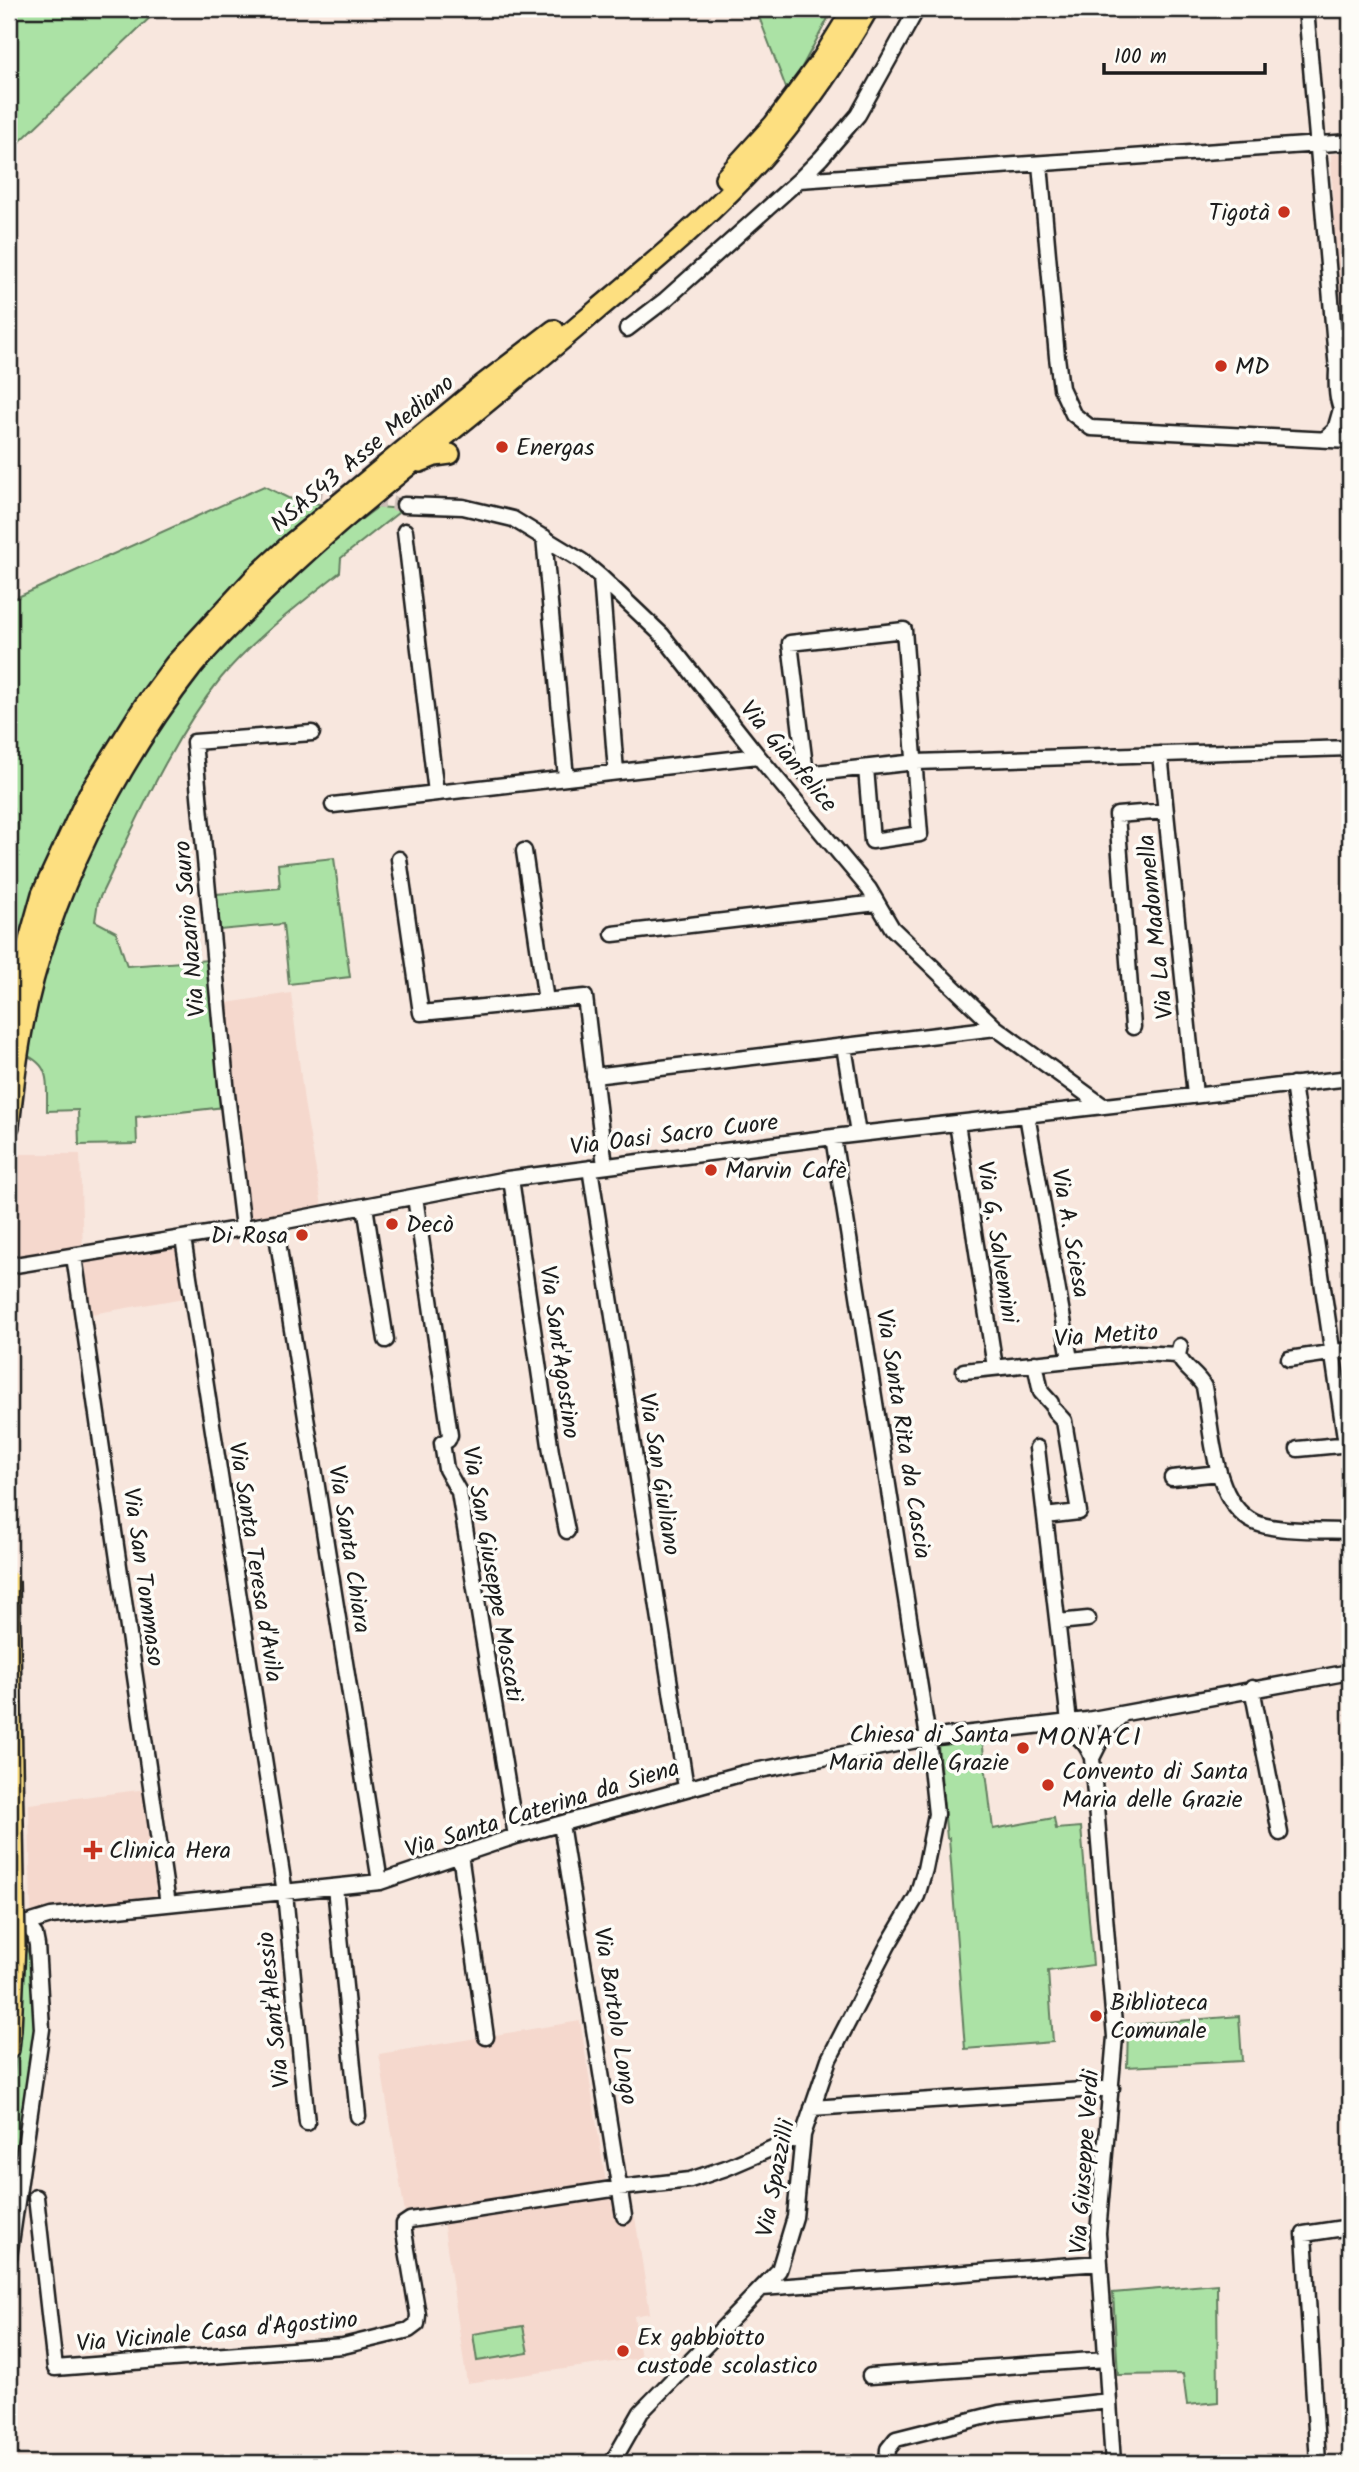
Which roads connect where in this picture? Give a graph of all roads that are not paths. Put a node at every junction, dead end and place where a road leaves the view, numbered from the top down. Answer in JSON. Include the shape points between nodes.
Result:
{"nodes":[{"id":1,"x":853,"y":9,"type":"edge"},
{"id":2,"x":868,"y":9,"type":"edge"},
{"id":3,"x":917,"y":9,"type":"edge"},
{"id":4,"x":1306,"y":9,"type":"edge"},
{"id":5,"x":1350,"y":142,"type":"edge"},
{"id":6,"x":1319,"y":145,"type":"junction"},
{"id":7,"x":1040,"y":164,"type":"junction"},
{"id":8,"x":799,"y":180,"type":"junction"},
{"id":9,"x":627,"y":329,"type":"dead end"},
{"id":10,"x":574,"y":330,"type":"junction"},
{"id":11,"x":1336,"y":370,"type":"junction"},
{"id":12,"x":527,"y":384,"type":"dead end"},
{"id":13,"x":1350,"y":392,"type":"edge"},
{"id":14,"x":1345,"y":406,"type":"edge"},
{"id":15,"x":1350,"y":422,"type":"edge"},
{"id":16,"x":1325,"y":439,"type":"junction"},
{"id":17,"x":1350,"y":441,"type":"edge"},
{"id":18,"x":450,"y":454,"type":"dead end"},
{"id":19,"x":406,"y":467,"type":"junction"},
{"id":20,"x":404,"y":505,"type":"tunnel mouth"},
{"id":21,"x":405,"y":531,"type":"dead end"},
{"id":22,"x":544,"y":537,"type":"junction"},
{"id":23,"x":601,"y":577,"type":"junction"},
{"id":24,"x":312,"y":733,"type":"dead end"},
{"id":25,"x":1350,"y":748,"type":"edge"},
{"id":26,"x":1160,"y":754,"type":"junction"},
{"id":27,"x":758,"y":756,"type":"junction"},
{"id":28,"x":916,"y":762,"type":"junction"},
{"id":29,"x":866,"y":768,"type":"junction"},
{"id":30,"x":616,"y":772,"type":"junction"},
{"id":31,"x":566,"y":778,"type":"junction"},
{"id":32,"x":436,"y":793,"type":"junction"},
{"id":33,"x":333,"y":805,"type":"dead end"},
{"id":34,"x":1166,"y":811,"type":"junction"},
{"id":35,"x":524,"y":851,"type":"dead end"},
{"id":36,"x":399,"y":859,"type":"dead end"},
{"id":37,"x":51,"y":898,"type":"junction"},
{"id":38,"x":877,"y":903,"type":"junction"},
{"id":39,"x":613,"y":934,"type":"dead end"},
{"id":40,"x":546,"y":1001,"type":"junction"},
{"id":41,"x":9,"y":1012,"type":"edge"},
{"id":42,"x":1132,"y":1027,"type":"dead end"},
{"id":43,"x":996,"y":1028,"type":"junction"},
{"id":44,"x":844,"y":1046,"type":"junction"},
{"id":45,"x":594,"y":1076,"type":"junction"},
{"id":46,"x":1350,"y":1078,"type":"edge"},
{"id":47,"x":1293,"y":1084,"type":"junction"},
{"id":48,"x":1195,"y":1095,"type":"junction"},
{"id":49,"x":1103,"y":1106,"type":"junction"},
{"id":50,"x":1027,"y":1115,"type":"junction"},
{"id":51,"x":957,"y":1123,"type":"junction"},
{"id":52,"x":9,"y":1126,"type":"edge"},
{"id":53,"x":858,"y":1134,"type":"junction"},
{"id":54,"x":833,"y":1137,"type":"junction"},
{"id":55,"x":598,"y":1167,"type":"junction"},
{"id":56,"x":511,"y":1179,"type":"junction"},
{"id":57,"x":415,"y":1197,"type":"junction"},
{"id":58,"x":365,"y":1206,"type":"junction"},
{"id":59,"x":275,"y":1223,"type":"junction"},
{"id":60,"x":243,"y":1228,"type":"junction"},
{"id":61,"x":183,"y":1238,"type":"junction"},
{"id":62,"x":74,"y":1256,"type":"junction"},
{"id":63,"x":9,"y":1266,"type":"edge"},
{"id":64,"x":386,"y":1340,"type":"dead end"},
{"id":65,"x":1350,"y":1350,"type":"edge"},
{"id":66,"x":1333,"y":1353,"type":"junction"},
{"id":67,"x":1070,"y":1359,"type":"junction"},
{"id":68,"x":1289,"y":1359,"type":"dead end"},
{"id":69,"x":1035,"y":1363,"type":"junction"},
{"id":70,"x":995,"y":1367,"type":"junction"},
{"id":71,"x":964,"y":1371,"type":"dead end"},
{"id":72,"x":1348,"y":1444,"type":"edge"},
{"id":73,"x":1037,"y":1448,"type":"dead end"},
{"id":74,"x":1298,"y":1449,"type":"dead end"},
{"id":75,"x":1219,"y":1473,"type":"junction"},
{"id":76,"x":1172,"y":1478,"type":"dead end"},
{"id":77,"x":1045,"y":1516,"type":"junction"},
{"id":78,"x":567,"y":1531,"type":"dead end"},
{"id":79,"x":1350,"y":1531,"type":"edge"},
{"id":80,"x":9,"y":1581,"type":"edge"},
{"id":81,"x":1088,"y":1619,"type":"dead end"},
{"id":82,"x":1058,"y":1622,"type":"junction"},
{"id":83,"x":1350,"y":1672,"type":"edge"},
{"id":84,"x":1252,"y":1688,"type":"junction"},
{"id":85,"x":1126,"y":1713,"type":"junction"},
{"id":86,"x":1087,"y":1720,"type":"junction"},
{"id":87,"x":1069,"y":1722,"type":"junction"},
{"id":88,"x":1052,"y":1724,"type":"junction"},
{"id":89,"x":928,"y":1738,"type":"junction"},
{"id":90,"x":1091,"y":1750,"type":"junction"},
{"id":91,"x":686,"y":1788,"type":"junction"},
{"id":92,"x":561,"y":1824,"type":"junction"},
{"id":93,"x":1280,"y":1833,"type":"dead end"},
{"id":94,"x":516,"y":1836,"type":"junction"},
{"id":95,"x":460,"y":1854,"type":"junction"},
{"id":96,"x":380,"y":1882,"type":"junction"},
{"id":97,"x":335,"y":1887,"type":"junction"},
{"id":98,"x":285,"y":1893,"type":"junction"},
{"id":99,"x":168,"y":1904,"type":"junction"},
{"id":100,"x":26,"y":1923,"type":"junction"},
{"id":101,"x":9,"y":1929,"type":"edge"},
{"id":102,"x":486,"y":2037,"type":"dead end"},
{"id":103,"x":10,"y":2039,"type":"edge"},
{"id":104,"x":1112,"y":2088,"type":"junction"},
{"id":105,"x":813,"y":2108,"type":"junction"},
{"id":106,"x":358,"y":2116,"type":"dead end"},
{"id":107,"x":307,"y":2123,"type":"dead end"},
{"id":108,"x":803,"y":2135,"type":"junction"},
{"id":109,"x":620,"y":2189,"type":"junction"},
{"id":110,"x":36,"y":2197,"type":"dead end"},
{"id":111,"x":624,"y":2216,"type":"dead end"},
{"id":112,"x":1350,"y":2227,"type":"edge"},
{"id":113,"x":9,"y":2257,"type":"edge"},
{"id":114,"x":1100,"y":2263,"type":"junction"},
{"id":115,"x":762,"y":2288,"type":"junction"},
{"id":116,"x":1106,"y":2359,"type":"junction"},
{"id":117,"x":870,"y":2376,"type":"dead end"},
{"id":118,"x":1109,"y":2401,"type":"junction"},
{"id":119,"x":612,"y":2463,"type":"edge"},
{"id":120,"x":887,"y":2463,"type":"edge"},
{"id":121,"x":1113,"y":2463,"type":"edge"},
{"id":122,"x":1318,"y":2463,"type":"edge"}],
"edges":[{"from":1,"to":37,"type":"highway","name":"NSA543 Asse Mediano","via":[[774,124],[694,210],[568,319],[293,542],[216,617],[144,706],[88,795]]},
{"from":2,"to":10,"type":"highway","name":"NSA543 Asse Mediano","via":[[820,87],[771,149],[681,238]]},
{"from":3,"to":8,"type":"street","via":[[858,114]]},
{"from":4,"to":6,"type":"street"},
{"from":5,"to":6,"type":"street"},
{"from":6,"to":7,"type":"street"},
{"from":6,"to":11,"type":"street"},
{"from":7,"to":8,"type":"street"},
{"from":7,"to":16,"type":"street","via":[[1061,388],[1073,414],[1091,428]]},
{"from":8,"to":9,"type":"street"},
{"from":10,"to":12,"type":"highway"},
{"from":10,"to":19,"type":"highway","name":"NSA543 Asse Mediano"},
{"from":11,"to":13,"type":"street"},
{"from":11,"to":14,"type":"street","via":[[1336,387]]},
{"from":14,"to":15,"type":"street"},
{"from":14,"to":16,"type":"street","via":[[1335,430]]},
{"from":16,"to":17,"type":"street"},
{"from":18,"to":19,"type":"highway"},
{"from":19,"to":37,"type":"highway","name":"NSA543 Asse Mediano","via":[[303,554],[195,664],[131,755]]},
{"from":20,"to":22,"type":"street","name":"Via Gianfelice","via":[[486,511],[513,519]]},
{"from":21,"to":32,"type":"street"},
{"from":22,"to":23,"type":"street","name":"Via Gianfelice"},
{"from":22,"to":31,"type":"street"},
{"from":23,"to":27,"type":"street","name":"Via Gianfelice","via":[[662,635]]},
{"from":23,"to":30,"type":"street"},
{"from":24,"to":60,"type":"street","name":"Via Nazario Sauro","via":[[194,742]]},
{"from":25,"to":26,"type":"street"},
{"from":26,"to":28,"type":"street"},
{"from":26,"to":34,"type":"street","name":"Via La Madonnella"},
{"from":27,"to":30,"type":"street"},
{"from":27,"to":38,"type":"street","name":"Via Gianfelice"},
{"from":28,"to":29,"type":"street"},
{"from":28,"to":29,"type":"street","via":[[920,834],[873,841]]},
{"from":28,"to":29,"type":"street","via":[[904,630],[790,643],[806,775]]},
{"from":30,"to":31,"type":"street"},
{"from":31,"to":32,"type":"street"},
{"from":32,"to":33,"type":"street"},
{"from":34,"to":42,"type":"street","via":[[1117,815]]},
{"from":34,"to":48,"type":"street","name":"Via La Madonnella"},
{"from":35,"to":40,"type":"street"},
{"from":36,"to":40,"type":"street","via":[[421,1013]]},
{"from":37,"to":41,"type":"highway","name":"NSA543 Asse Mediano"},
{"from":37,"to":52,"type":"highway","via":[[23,1023]]},
{"from":38,"to":39,"type":"street"},
{"from":38,"to":43,"type":"street","name":"Via Gianfelice","via":[[892,928]]},
{"from":40,"to":45,"type":"street","name":"Via San Giuliano","via":[[585,997]]},
{"from":43,"to":44,"type":"street"},
{"from":43,"to":49,"type":"street","name":"Via Gianfelice"},
{"from":44,"to":45,"type":"street"},
{"from":44,"to":53,"type":"street"},
{"from":45,"to":55,"type":"street","name":"Via San Giuliano"},
{"from":46,"to":47,"type":"street","name":"Via Oasi Sacro Cuore"},
{"from":47,"to":48,"type":"street","name":"Via Oasi Sacro Cuore"},
{"from":47,"to":66,"type":"street"},
{"from":48,"to":49,"type":"street","name":"Via Oasi Sacro Cuore"},
{"from":49,"to":50,"type":"street","name":"Via Oasi Sacro Cuore"},
{"from":50,"to":51,"type":"street","name":"Via Oasi Sacro Cuore"},
{"from":50,"to":67,"type":"street","name":"Via A. Sciesa"},
{"from":51,"to":53,"type":"street","name":"Via Oasi Sacro Cuore"},
{"from":51,"to":70,"type":"street","name":"Via G. Salvemini"},
{"from":53,"to":54,"type":"street","name":"Via Oasi Sacro Cuore"},
{"from":54,"to":55,"type":"street","name":"Via Oasi Sacro Cuore"},
{"from":54,"to":89,"type":"street","name":"Via Santa Rita da Cascia"},
{"from":55,"to":56,"type":"street","name":"Via Oasi Sacro Cuore"},
{"from":55,"to":91,"type":"street","name":"Via San Giuliano"},
{"from":56,"to":57,"type":"street","name":"Via Oasi Sacro Cuore"},
{"from":56,"to":78,"type":"street","name":"Via Sant'Agostino"},
{"from":57,"to":58,"type":"street","name":"Via Oasi Sacro Cuore"},
{"from":57,"to":94,"type":"street","name":"Via San Giuseppe Moscati","via":[[450,1435],[442,1443],[446,1469],[459,1492]]},
{"from":58,"to":59,"type":"street","name":"Via Oasi Sacro Cuore"},
{"from":58,"to":64,"type":"street"},
{"from":59,"to":60,"type":"street","name":"Via Oasi Sacro Cuore"},
{"from":59,"to":96,"type":"street","name":"Via Santa Chiara"},
{"from":60,"to":61,"type":"street","name":"Via Oasi Sacro Cuore"},
{"from":61,"to":62,"type":"street","name":"Via Oasi Sacro Cuore"},
{"from":61,"to":98,"type":"street","name":"Via Santa Teresa d'Avila"},
{"from":62,"to":63,"type":"street","name":"Via Oasi Sacro Cuore"},
{"from":62,"to":99,"type":"street","name":"Via San Tommaso"},
{"from":65,"to":66,"type":"street"},
{"from":66,"to":68,"type":"street"},
{"from":66,"to":72,"type":"street"},
{"from":67,"to":69,"type":"street","name":"Via Metito"},
{"from":67,"to":75,"type":"street","name":"Via Metito","via":[[1179,1350],[1180,1361],[1204,1387]]},
{"from":69,"to":70,"type":"street","name":"Via Metito"},
{"from":69,"to":77,"type":"street","via":[[1041,1392],[1064,1421],[1079,1512]]},
{"from":70,"to":71,"type":"street","name":"Via Metito"},
{"from":72,"to":74,"type":"street"},
{"from":73,"to":77,"type":"street"},
{"from":75,"to":76,"type":"street"},
{"from":75,"to":79,"type":"street","name":"Via Metito","via":[[1231,1501],[1255,1523]]},
{"from":77,"to":82,"type":"street"},
{"from":80,"to":103,"type":"highway","bridge":true,"via":[[15,1945]]},
{"from":81,"to":82,"type":"street"},
{"from":82,"to":87,"type":"street"},
{"from":83,"to":84,"type":"street","name":"Via Santa Caterina da Siena"},
{"from":84,"to":85,"type":"street","name":"Via Santa Caterina da Siena"},
{"from":84,"to":93,"type":"street"},
{"from":85,"to":86,"type":"street","name":"Via Santa Caterina da Siena"},
{"from":85,"to":90,"type":"street"},
{"from":86,"to":87,"type":"street","name":"Via Santa Caterina da Siena"},
{"from":86,"to":90,"type":"street","name":"Via Giuseppe Verdi","via":[[1083,1729]]},
{"from":87,"to":88,"type":"street","name":"Via Santa Caterina da Siena"},
{"from":88,"to":89,"type":"street","name":"Via Santa Caterina da Siena"},
{"from":88,"to":90,"type":"street","via":[[1068,1730]]},
{"from":89,"to":91,"type":"street","name":"Via Santa Caterina da Siena"},
{"from":89,"to":105,"type":"street","name":"Via Spazzilli","via":[[936,1814],[925,1869],[916,1896],[829,2059]]},
{"from":90,"to":104,"type":"street","name":"Via Giuseppe Verdi","via":[[1115,2037]]},
{"from":91,"to":92,"type":"street","name":"Via Santa Caterina da Siena"},
{"from":92,"to":94,"type":"street","name":"Via Santa Caterina da Siena"},
{"from":92,"to":109,"type":"street","name":"Via Bartolo Longo"},
{"from":94,"to":95,"type":"street","name":"Via Santa Caterina da Siena"},
{"from":95,"to":96,"type":"street","name":"Via Santa Caterina da Siena"},
{"from":95,"to":102,"type":"street"},
{"from":96,"to":97,"type":"street","name":"Via Santa Caterina da Siena"},
{"from":97,"to":98,"type":"street","name":"Via Santa Caterina da Siena"},
{"from":97,"to":106,"type":"street"},
{"from":98,"to":99,"type":"street","name":"Via Santa Caterina da Siena"},
{"from":98,"to":107,"type":"street","name":"Via Sant'Alessio"},
{"from":99,"to":100,"type":"street","name":"Via Santa Caterina da Siena","via":[[51,1916]]},
{"from":100,"to":101,"type":"street","name":"Via Santa Caterina da Siena"},
{"from":100,"to":113,"type":"street","via":[[37,1945],[42,2029]]},
{"from":104,"to":105,"type":"street"},
{"from":104,"to":114,"type":"street","name":"Via Giuseppe Verdi","via":[[1098,2233]]},
{"from":105,"to":108,"type":"street","name":"Via Spazzilli"},
{"from":108,"to":109,"type":"street","name":"Via Vicinale Casa d'Agostino","via":[[690,2180]]},
{"from":108,"to":115,"type":"street","name":"Via Spazzilli","via":[[795,2217],[779,2270]]},
{"from":109,"to":110,"type":"street","name":"Via Vicinale Casa d'Agostino","via":[[404,2224],[418,2315],[417,2324],[409,2330],[343,2346],[55,2368]]},
{"from":109,"to":111,"type":"street","name":"Via Bartolo Longo"},
{"from":112,"to":122,"type":"street","via":[[1304,2234]]},
{"from":114,"to":115,"type":"street"},
{"from":114,"to":116,"type":"street","name":"Via Giuseppe Verdi"},
{"from":115,"to":119,"type":"street","name":"Via Spazzilli","via":[[641,2412]]},
{"from":116,"to":117,"type":"street"},
{"from":116,"to":118,"type":"street","name":"Via Giuseppe Verdi"},
{"from":118,"to":120,"type":"street","via":[[999,2413],[896,2440],[888,2449]]},
{"from":118,"to":121,"type":"street","name":"Via Giuseppe Verdi"}]}
